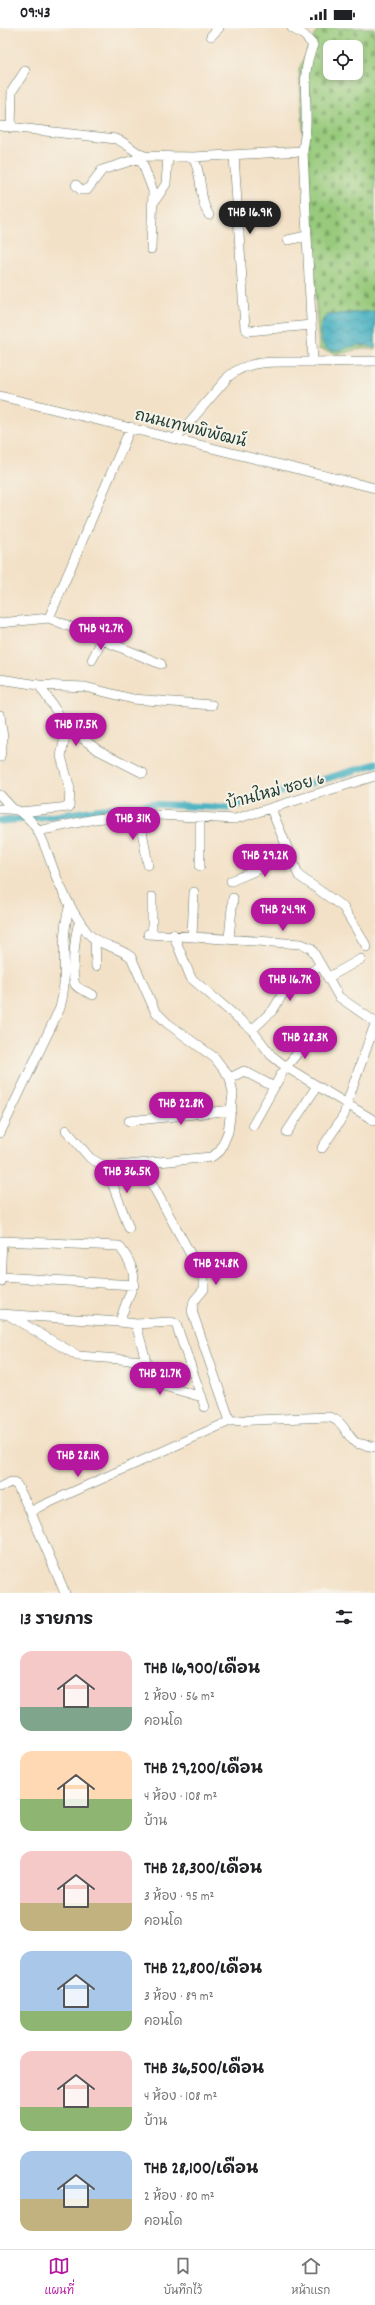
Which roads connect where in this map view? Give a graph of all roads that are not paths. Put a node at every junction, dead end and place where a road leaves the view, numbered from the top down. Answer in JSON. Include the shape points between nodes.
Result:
{"nodes":[{"id":1,"x":219,"y":28,"type":"edge"},
{"id":2,"x":292,"y":28,"type":"edge"},
{"id":3,"x":211,"y":36,"type":"dead end"},
{"id":4,"x":26,"y":71,"type":"dead end"},
{"id":5,"x":0,"y":126,"type":"edge"},
{"id":6,"x":11,"y":128,"type":"junction"},
{"id":7,"x":303,"y":151,"type":"junction"},
{"id":8,"x":234,"y":155,"type":"junction"},
{"id":9,"x":140,"y":156,"type":"junction"},
{"id":10,"x":168,"y":156,"type":"junction"},
{"id":11,"x":194,"y":157,"type":"junction"},
{"id":12,"x":76,"y":185,"type":"dead end"},
{"id":13,"x":152,"y":205,"type":"junction"},
{"id":14,"x":209,"y":216,"type":"dead end"},
{"id":15,"x":306,"y":236,"type":"junction"},
{"id":16,"x":288,"y":240,"type":"dead end"},
{"id":17,"x":151,"y":249,"type":"dead end"},
{"id":18,"x":311,"y":325,"type":"junction"},
{"id":19,"x":375,"y":361,"type":"edge"},
{"id":20,"x":313,"y":362,"type":"junction"},
{"id":21,"x":0,"y":396,"type":"edge"},
{"id":22,"x":132,"y":427,"type":"junction"},
{"id":23,"x":175,"y":439,"type":"junction"},
{"id":24,"x":375,"y":488,"type":"edge"},
{"id":25,"x":49,"y":618,"type":"junction"},
{"id":26,"x":0,"y":623,"type":"edge"},
{"id":27,"x":102,"y":640,"type":"junction"},
{"id":28,"x":92,"y":660,"type":"dead end"},
{"id":29,"x":161,"y":664,"type":"dead end"},
{"id":30,"x":0,"y":679,"type":"edge"},
{"id":31,"x":39,"y":686,"type":"junction"},
{"id":32,"x":212,"y":705,"type":"dead end"},
{"id":33,"x":0,"y":715,"type":"edge"},
{"id":34,"x":67,"y":727,"type":"junction"},
{"id":35,"x":0,"y":757,"type":"edge"},
{"id":36,"x":143,"y":773,"type":"dead end"},
{"id":37,"x":375,"y":776,"type":"edge"},
{"id":38,"x":0,"y":795,"type":"edge"},
{"id":39,"x":271,"y":809,"type":"junction"},
{"id":40,"x":0,"y":810,"type":"edge"},
{"id":41,"x":139,"y":814,"type":"junction"},
{"id":42,"x":22,"y":815,"type":"junction"},
{"id":43,"x":200,"y":818,"type":"junction"},
{"id":44,"x":38,"y":831,"type":"junction"},
{"id":45,"x":290,"y":856,"type":"junction"},
{"id":46,"x":148,"y":865,"type":"dead end"},
{"id":47,"x":200,"y":866,"type":"dead end"},
{"id":48,"x":231,"y":881,"type":"dead end"},
{"id":49,"x":194,"y":892,"type":"dead end"},
{"id":50,"x":152,"y":897,"type":"dead end"},
{"id":51,"x":233,"y":898,"type":"dead end"},
{"id":52,"x":70,"y":905,"type":"junction"},
{"id":53,"x":80,"y":921,"type":"junction"},
{"id":54,"x":173,"y":934,"type":"junction"},
{"id":55,"x":192,"y":936,"type":"junction"},
{"id":56,"x":229,"y":938,"type":"junction"},
{"id":57,"x":95,"y":940,"type":"junction"},
{"id":58,"x":367,"y":947,"type":"dead end"},
{"id":59,"x":361,"y":959,"type":"dead end"},
{"id":60,"x":321,"y":965,"type":"junction"},
{"id":61,"x":96,"y":966,"type":"dead end"},
{"id":62,"x":329,"y":977,"type":"junction"},
{"id":63,"x":93,"y":995,"type":"dead end"},
{"id":64,"x":375,"y":1023,"type":"edge"},
{"id":65,"x":252,"y":1030,"type":"junction"},
{"id":66,"x":309,"y":1039,"type":"dead end"},
{"id":67,"x":284,"y":1070,"type":"junction"},
{"id":68,"x":230,"y":1078,"type":"junction"},
{"id":69,"x":317,"y":1086,"type":"junction"},
{"id":70,"x":274,"y":1088,"type":"junction"},
{"id":71,"x":347,"y":1104,"type":"junction"},
{"id":72,"x":232,"y":1110,"type":"junction"},
{"id":73,"x":129,"y":1121,"type":"dead end"},
{"id":74,"x":375,"y":1121,"type":"edge"},
{"id":75,"x":253,"y":1125,"type":"dead end"},
{"id":76,"x":66,"y":1130,"type":"dead end"},
{"id":77,"x":287,"y":1132,"type":"dead end"},
{"id":78,"x":0,"y":1133,"type":"edge"},
{"id":79,"x":322,"y":1148,"type":"dead end"},
{"id":80,"x":144,"y":1164,"type":"junction"},
{"id":81,"x":106,"y":1167,"type":"junction"},
{"id":82,"x":129,"y":1228,"type":"dead end"},
{"id":83,"x":1,"y":1241,"type":"edge"},
{"id":84,"x":0,"y":1277,"type":"edge"},
{"id":85,"x":0,"y":1282,"type":"edge"},
{"id":86,"x":134,"y":1286,"type":"junction"},
{"id":87,"x":0,"y":1314,"type":"edge"},
{"id":88,"x":10,"y":1316,"type":"junction"},
{"id":89,"x":120,"y":1322,"type":"junction"},
{"id":90,"x":136,"y":1324,"type":"junction"},
{"id":91,"x":146,"y":1361,"type":"junction"},
{"id":92,"x":202,"y":1397,"type":"junction"},
{"id":93,"x":205,"y":1407,"type":"dead end"},
{"id":94,"x":230,"y":1421,"type":"junction"},
{"id":95,"x":375,"y":1447,"type":"edge"},
{"id":96,"x":0,"y":1487,"type":"edge"},
{"id":97,"x":31,"y":1513,"type":"junction"},
{"id":98,"x":65,"y":1593,"type":"edge"}],
"edges":[{"from":1,"to":3,"type":"street"},
{"from":2,"to":7,"type":"street","via":[[304,35],[313,45],[305,71],[306,124]]},
{"from":4,"to":6,"type":"street","via":[[12,91]]},
{"from":5,"to":6,"type":"street"},
{"from":6,"to":9,"type":"street","via":[[116,139],[130,145]]},
{"from":7,"to":8,"type":"street"},
{"from":7,"to":15,"type":"street"},
{"from":8,"to":11,"type":"street"},
{"from":8,"to":18,"type":"street","via":[[245,328],[264,330]]},
{"from":9,"to":10,"type":"street"},
{"from":9,"to":12,"type":"street","via":[[102,170],[87,190],[81,190]]},
{"from":9,"to":13,"type":"street","via":[[151,184]]},
{"from":10,"to":11,"type":"street"},
{"from":10,"to":13,"type":"street","via":[[166,184]]},
{"from":11,"to":14,"type":"street","via":[[201,175],[203,206]]},
{"from":13,"to":17,"type":"street"},
{"from":15,"to":16,"type":"street"},
{"from":15,"to":18,"type":"street"},
{"from":18,"to":20,"type":"street"},
{"from":19,"to":20,"type":"street"},
{"from":20,"to":23,"type":"street","via":[[264,363],[238,368]]},
{"from":21,"to":22,"type":"street","name":"ถนนเทพพิพัฒน์"},
{"from":22,"to":23,"type":"street","name":"ถนนเทพพิพัฒน์"},
{"from":22,"to":25,"type":"street"},
{"from":23,"to":24,"type":"street","name":"ถนนเทพพิพัฒน์"},
{"from":25,"to":26,"type":"street"},
{"from":25,"to":27,"type":"street"},
{"from":27,"to":28,"type":"street"},
{"from":27,"to":29,"type":"street"},
{"from":30,"to":31,"type":"street"},
{"from":31,"to":32,"type":"street","via":[[78,686],[120,697]]},
{"from":31,"to":34,"type":"street"},
{"from":33,"to":35,"type":"street","via":[[3,738]]},
{"from":34,"to":36,"type":"street","via":[[98,750]]},
{"from":34,"to":42,"type":"street","via":[[61,756],[70,789],[69,807]]},
{"from":37,"to":39,"type":"street","name":"บ้านใหม่ ซอย 6"},
{"from":38,"to":42,"type":"street"},
{"from":39,"to":43,"type":"street","name":"บ้านใหม่ ซอย 6","via":[[235,819]]},
{"from":39,"to":45,"type":"street"},
{"from":40,"to":42,"type":"street"},
{"from":41,"to":43,"type":"street","name":"บ้านใหม่ ซอย 6"},
{"from":41,"to":44,"type":"street","name":"บ้านใหม่ ซอย 6","via":[[95,819]]},
{"from":41,"to":46,"type":"street"},
{"from":42,"to":44,"type":"street"},
{"from":43,"to":47,"type":"street"},
{"from":44,"to":52,"type":"street"},
{"from":45,"to":48,"type":"street"},
{"from":45,"to":58,"type":"street","via":[[301,879],[343,907]]},
{"from":49,"to":55,"type":"street"},
{"from":50,"to":54,"type":"street","via":[[150,934]]},
{"from":51,"to":56,"type":"street"},
{"from":52,"to":53,"type":"street"},
{"from":52,"to":78,"type":"street","via":[[63,933],[64,995]]},
{"from":53,"to":57,"type":"street"},
{"from":53,"to":63,"type":"street","via":[[75,932],[74,979],[77,987]]},
{"from":54,"to":55,"type":"street"},
{"from":54,"to":65,"type":"street","via":[[191,978]]},
{"from":55,"to":56,"type":"street"},
{"from":56,"to":60,"type":"street","via":[[301,944],[311,948]]},
{"from":57,"to":61,"type":"street"},
{"from":57,"to":68,"type":"street","via":[[124,951],[132,957],[155,1011],[167,1023],[215,1058]]},
{"from":59,"to":62,"type":"street"},
{"from":60,"to":62,"type":"street"},
{"from":60,"to":65,"type":"street","via":[[285,990],[273,1010]]},
{"from":62,"to":64,"type":"street","via":[[342,1001]]},
{"from":64,"to":71,"type":"street"},
{"from":65,"to":67,"type":"street"},
{"from":66,"to":67,"type":"street"},
{"from":67,"to":69,"type":"street"},
{"from":67,"to":70,"type":"street"},
{"from":68,"to":70,"type":"street","via":[[244,1071]]},
{"from":68,"to":72,"type":"street"},
{"from":69,"to":71,"type":"street"},
{"from":69,"to":77,"type":"street"},
{"from":70,"to":75,"type":"street"},
{"from":71,"to":74,"type":"street"},
{"from":71,"to":79,"type":"street","via":[[341,1122]]},
{"from":72,"to":73,"type":"street"},
{"from":72,"to":80,"type":"street","via":[[226,1139],[216,1154],[205,1158]]},
{"from":76,"to":81,"type":"street","via":[[90,1158]]},
{"from":80,"to":81,"type":"street"},
{"from":80,"to":94,"type":"street","via":[[152,1184],[204,1279],[204,1289],[194,1301],[192,1311]]},
{"from":81,"to":82,"type":"street"},
{"from":83,"to":84,"type":"street"},
{"from":83,"to":86,"type":"street","via":[[119,1246],[127,1256],[135,1276]]},
{"from":84,"to":85,"type":"street"},
{"from":84,"to":86,"type":"street"},
{"from":86,"to":89,"type":"street"},
{"from":87,"to":88,"type":"street"},
{"from":88,"to":89,"type":"street"},
{"from":88,"to":91,"type":"street","via":[[78,1356]]},
{"from":89,"to":90,"type":"street"},
{"from":90,"to":91,"type":"street"},
{"from":90,"to":92,"type":"street","via":[[176,1324]]},
{"from":91,"to":92,"type":"street","via":[[157,1384]]},
{"from":92,"to":93,"type":"street"},
{"from":94,"to":95,"type":"street","via":[[328,1416],[343,1425],[356,1443]]},
{"from":94,"to":97,"type":"street","via":[[37,1508]]},
{"from":96,"to":97,"type":"street","via":[[11,1482],[17,1485]]},
{"from":97,"to":98,"type":"street"}]}
